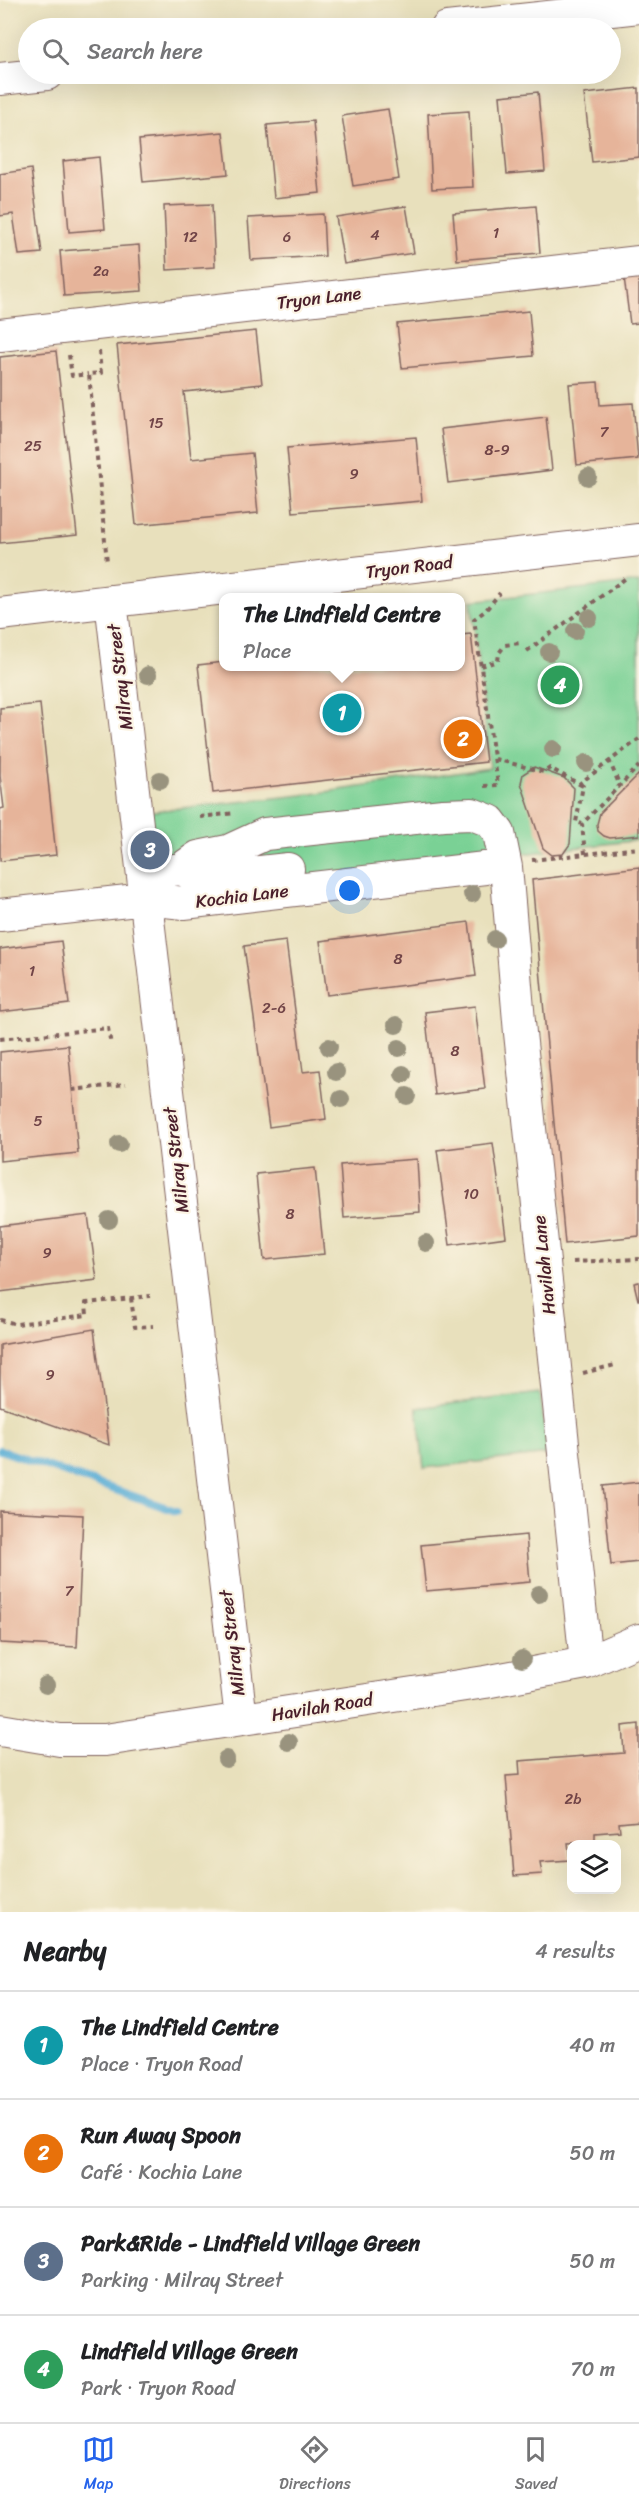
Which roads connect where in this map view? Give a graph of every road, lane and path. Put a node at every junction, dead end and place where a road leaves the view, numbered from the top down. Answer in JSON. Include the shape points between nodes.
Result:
{"nodes":[{"id":1,"x":639,"y":7,"type":"edge"},
{"id":2,"x":538,"y":18,"type":"edge"},
{"id":3,"x":18,"y":77,"type":"edge"},
{"id":4,"x":0,"y":79,"type":"edge"},
{"id":5,"x":639,"y":262,"type":"edge"},
{"id":6,"x":0,"y":335,"type":"edge"},
{"id":7,"x":99,"y":348,"type":"dead end"},
{"id":8,"x":639,"y":540,"type":"edge"},
{"id":9,"x":107,"y":562,"type":"dead end"},
{"id":10,"x":626,"y":578,"type":"dead end"},
{"id":11,"x":500,"y":593,"type":"dead end"},
{"id":12,"x":111,"y":601,"type":"junction"},
{"id":13,"x":0,"y":614,"type":"edge"},
{"id":14,"x":520,"y":643,"type":"dead end"},
{"id":15,"x":527,"y":651,"type":"dead end"},
{"id":16,"x":481,"y":666,"type":"junction"},
{"id":17,"x":639,"y":739,"type":"edge"},
{"id":18,"x":495,"y":759,"type":"junction"},
{"id":19,"x":609,"y":760,"type":"junction"},
{"id":20,"x":639,"y":766,"type":"edge"},
{"id":21,"x":579,"y":784,"type":"junction"},
{"id":22,"x":620,"y":786,"type":"junction"},
{"id":23,"x":476,"y":787,"type":"dead end"},
{"id":24,"x":582,"y":824,"type":"junction"},
{"id":25,"x":639,"y":848,"type":"edge"},
{"id":26,"x":228,"y":851,"type":"junction"},
{"id":27,"x":585,"y":854,"type":"junction"},
{"id":28,"x":505,"y":867,"type":"junction"},
{"id":29,"x":181,"y":869,"type":"junction"},
{"id":30,"x":145,"y":886,"type":"junction"},
{"id":31,"x":0,"y":915,"type":"edge"},
{"id":32,"x":0,"y":1039,"type":"edge"},
{"id":33,"x":111,"y":1045,"type":"dead end"},
{"id":34,"x":126,"y":1084,"type":"dead end"},
{"id":35,"x":72,"y":1090,"type":"dead end"},
{"id":36,"x":639,"y":1258,"type":"edge"},
{"id":37,"x":573,"y":1262,"type":"dead end"},
{"id":38,"x":150,"y":1296,"type":"dead end"},
{"id":39,"x":131,"y":1298,"type":"junction"},
{"id":40,"x":0,"y":1320,"type":"edge"},
{"id":41,"x":153,"y":1326,"type":"dead end"},
{"id":42,"x":615,"y":1365,"type":"dead end"},
{"id":43,"x":581,"y":1373,"type":"dead end"},
{"id":44,"x":639,"y":1640,"type":"edge"},
{"id":45,"x":586,"y":1663,"type":"junction"},
{"id":46,"x":241,"y":1719,"type":"junction"},
{"id":47,"x":0,"y":1730,"type":"edge"}],
"edges":[{"from":1,"to":2,"type":"street"},
{"from":3,"to":4,"type":"street"},
{"from":5,"to":6,"type":"street","name":"Tryon Lane"},
{"from":7,"to":9,"type":"path","via":[[101,373],[89,374]]},
{"from":8,"to":12,"type":"street","name":"Tryon Road"},
{"from":10,"to":15,"type":"path"},
{"from":11,"to":16,"type":"path","via":[[474,619]]},
{"from":12,"to":13,"type":"street","name":"Tryon Road"},
{"from":12,"to":30,"type":"street","name":"Milray Street"},
{"from":14,"to":16,"type":"path","via":[[505,645],[498,661]]},
{"from":16,"to":18,"type":"path"},
{"from":17,"to":19,"type":"path"},
{"from":18,"to":21,"type":"path","via":[[544,772],[550,768]]},
{"from":18,"to":23,"type":"path","via":[[498,785]]},
{"from":19,"to":21,"type":"path"},
{"from":19,"to":22,"type":"path"},
{"from":20,"to":22,"type":"path"},
{"from":21,"to":24,"type":"path","via":[[583,786],[576,822]]},
{"from":22,"to":24,"type":"path"},
{"from":24,"to":27,"type":"path"},
{"from":25,"to":27,"type":"path"},
{"from":26,"to":28,"type":"street","name":"Havilah Lane","via":[[265,834],[472,814],[490,821],[499,833]]},
{"from":26,"to":29,"type":"street","via":[[198,857]]},
{"from":26,"to":29,"type":"street","via":[[255,856],[432,845],[202,878]]},
{"from":27,"to":28,"type":"path"},
{"from":28,"to":30,"type":"street","name":"Kochia Lane","via":[[184,903]]},
{"from":28,"to":45,"type":"street","name":"Havilah Lane"},
{"from":29,"to":30,"type":"street"},
{"from":30,"to":31,"type":"street","name":"Kochia Lane"},
{"from":30,"to":46,"type":"street","name":"Milray Street"},
{"from":32,"to":33,"type":"path","via":[[108,1028]]},
{"from":34,"to":35,"type":"path"},
{"from":36,"to":37,"type":"path"},
{"from":38,"to":39,"type":"path"},
{"from":39,"to":40,"type":"path","via":[[86,1303],[87,1315],[16,1324]]},
{"from":39,"to":41,"type":"path","via":[[135,1327]]},
{"from":42,"to":43,"type":"path"},
{"from":44,"to":45,"type":"street","name":"Havilah Road"},
{"from":45,"to":46,"type":"street","name":"Havilah Road"},
{"from":46,"to":47,"type":"street","name":"Havilah Road","via":[[105,1740],[60,1740]]}]}
